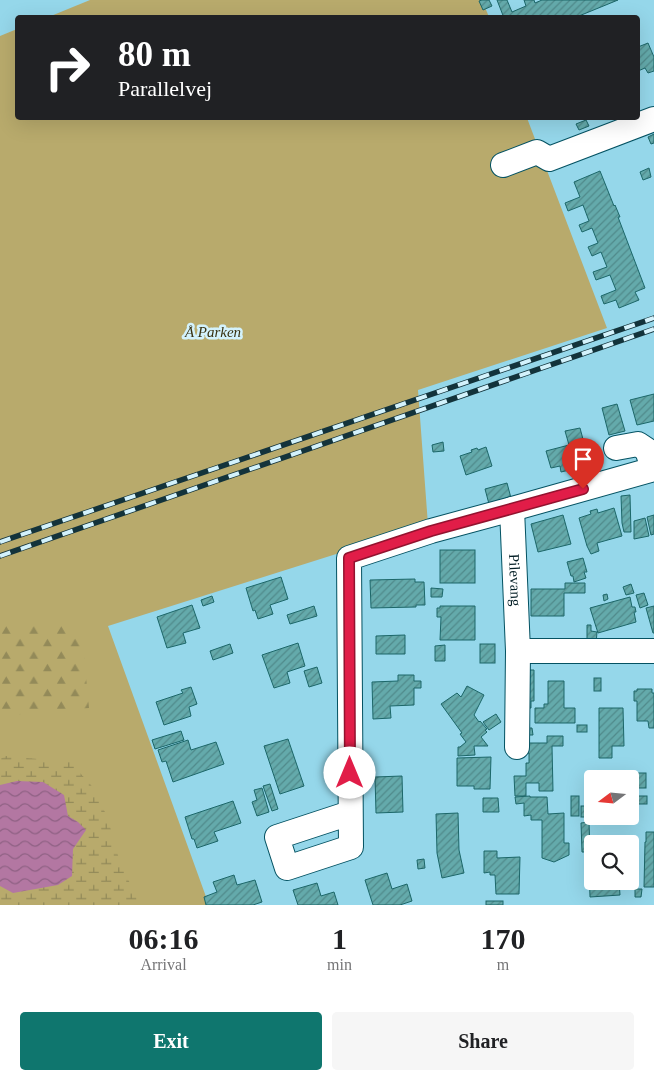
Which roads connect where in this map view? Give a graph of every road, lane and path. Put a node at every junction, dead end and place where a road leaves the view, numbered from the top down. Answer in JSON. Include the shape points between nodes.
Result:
{"nodes":[{"id":1,"x":654,"y":119,"type":"edge"},
{"id":2,"x":503,"y":166,"type":"dead end"},
{"id":3,"x":616,"y":448,"type":"dead end"},
{"id":4,"x":654,"y":469,"type":"edge"},
{"id":5,"x":512,"y":509,"type":"junction"},
{"id":6,"x":518,"y":651,"type":"junction"},
{"id":7,"x":654,"y":651,"type":"edge"},
{"id":8,"x":517,"y":747,"type":"dead end"},
{"id":9,"x":350,"y":813,"type":"dead end"}],
"edges":[{"from":1,"to":2,"type":"street","via":[[549,158],[536,152]]},
{"from":3,"to":4,"type":"street","via":[[638,444],[647,450]]},
{"from":4,"to":5,"type":"street"},
{"from":5,"to":6,"type":"street","name":"Pilevang"},
{"from":5,"to":9,"type":"street","via":[[349,558]]},
{"from":6,"to":7,"type":"street"},
{"from":6,"to":8,"type":"street","name":"Pilevang"}]}
